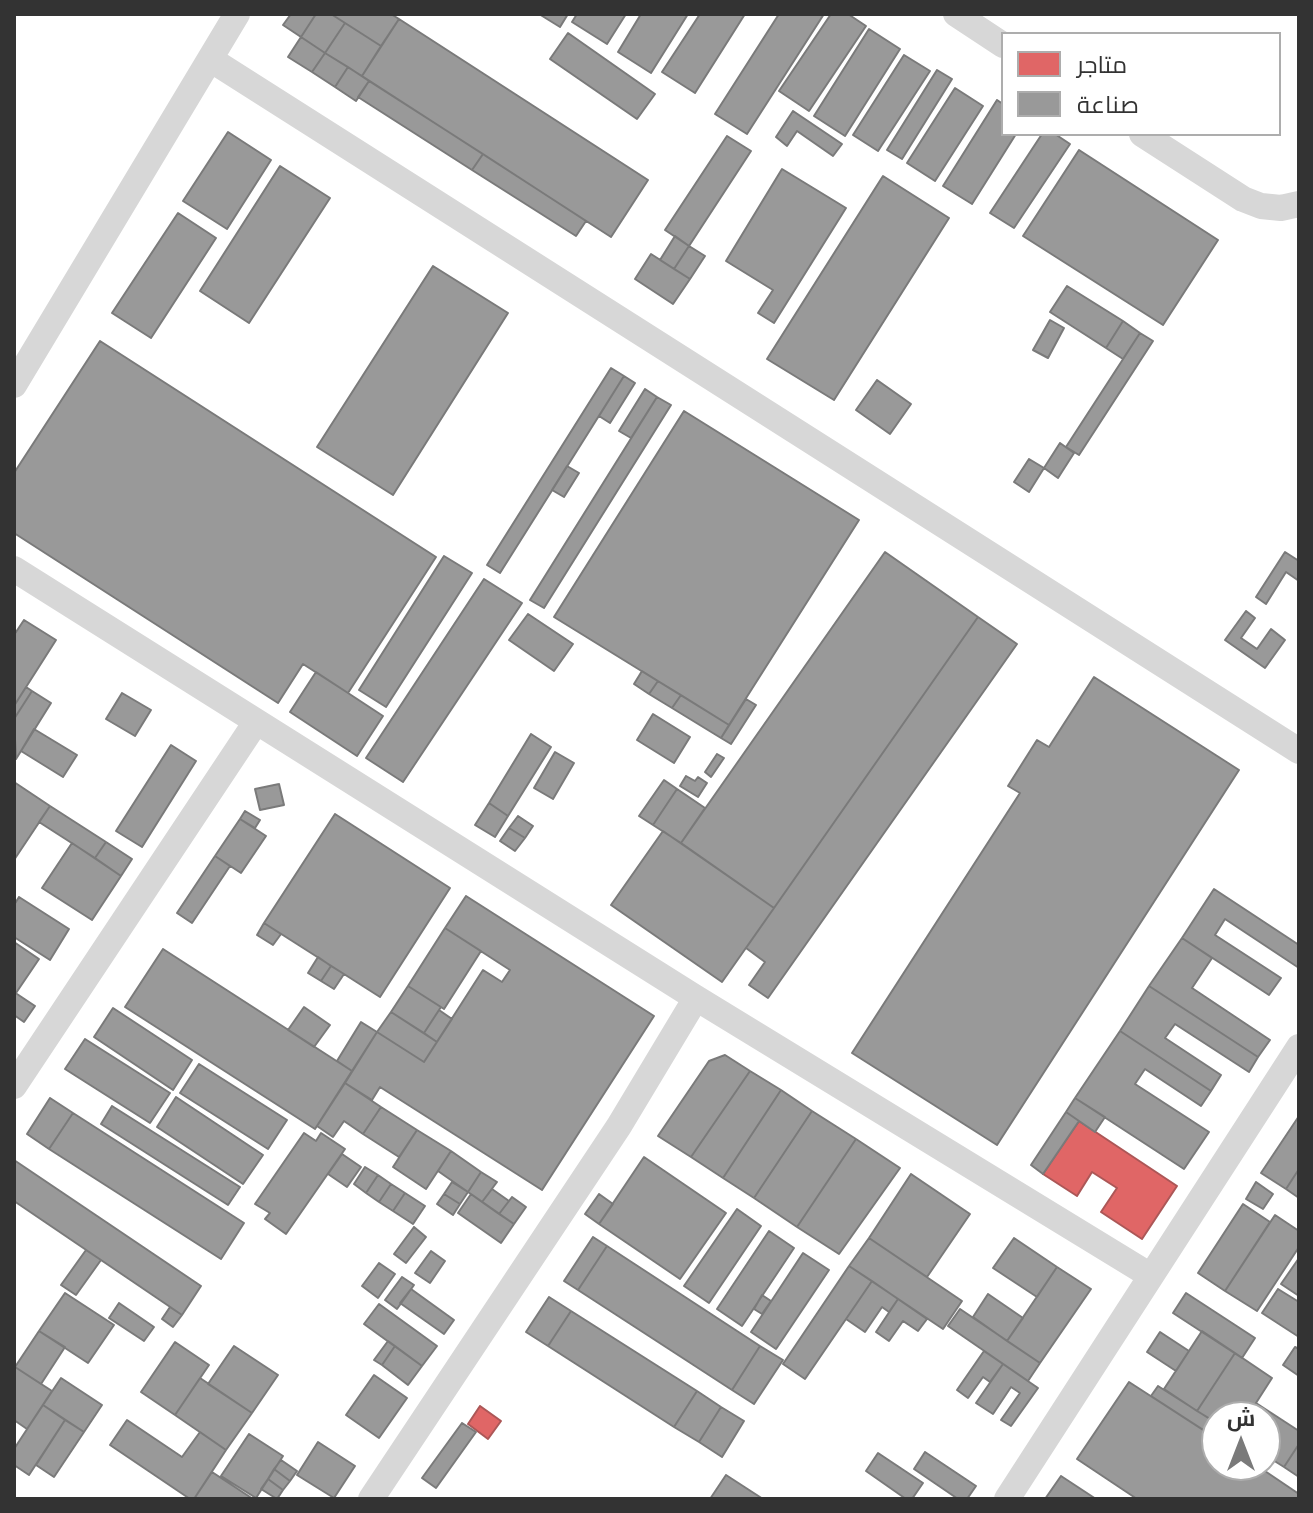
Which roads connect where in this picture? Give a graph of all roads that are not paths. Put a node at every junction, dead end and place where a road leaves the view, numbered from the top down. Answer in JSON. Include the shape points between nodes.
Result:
{"nodes":[{"id":1,"x":237,"y":14,"type":"edge"},
{"id":2,"x":956,"y":14,"type":"edge"},
{"id":3,"x":1001,"y":44,"type":"edge"},
{"id":4,"x":210,"y":59,"type":"junction"},
{"id":5,"x":1145,"y":136,"type":"edge"},
{"id":6,"x":1299,"y":204,"type":"edge"},
{"id":7,"x":14,"y":385,"type":"edge"},
{"id":8,"x":14,"y":569,"type":"edge"},
{"id":9,"x":256,"y":722,"type":"junction"},
{"id":10,"x":1299,"y":751,"type":"edge"},
{"id":11,"x":696,"y":998,"type":"junction"},
{"id":12,"x":1299,"y":1047,"type":"edge"},
{"id":13,"x":14,"y":1086,"type":"edge"},
{"id":14,"x":1151,"y":1276,"type":"junction"},
{"id":15,"x":371,"y":1499,"type":"edge"},
{"id":16,"x":1007,"y":1499,"type":"edge"}],
"edges":[{"from":1,"to":4,"type":"street"},
{"from":2,"to":3,"type":"street"},
{"from":4,"to":7,"type":"street"},
{"from":4,"to":10,"type":"street"},
{"from":5,"to":6,"type":"street","via":[[1243,199],[1281,208]]},
{"from":8,"to":9,"type":"street"},
{"from":9,"to":11,"type":"street"},
{"from":9,"to":13,"type":"street"},
{"from":11,"to":14,"type":"street"},
{"from":11,"to":15,"type":"street","via":[[619,1126]]},
{"from":12,"to":14,"type":"street"},
{"from":14,"to":16,"type":"street"}]}
